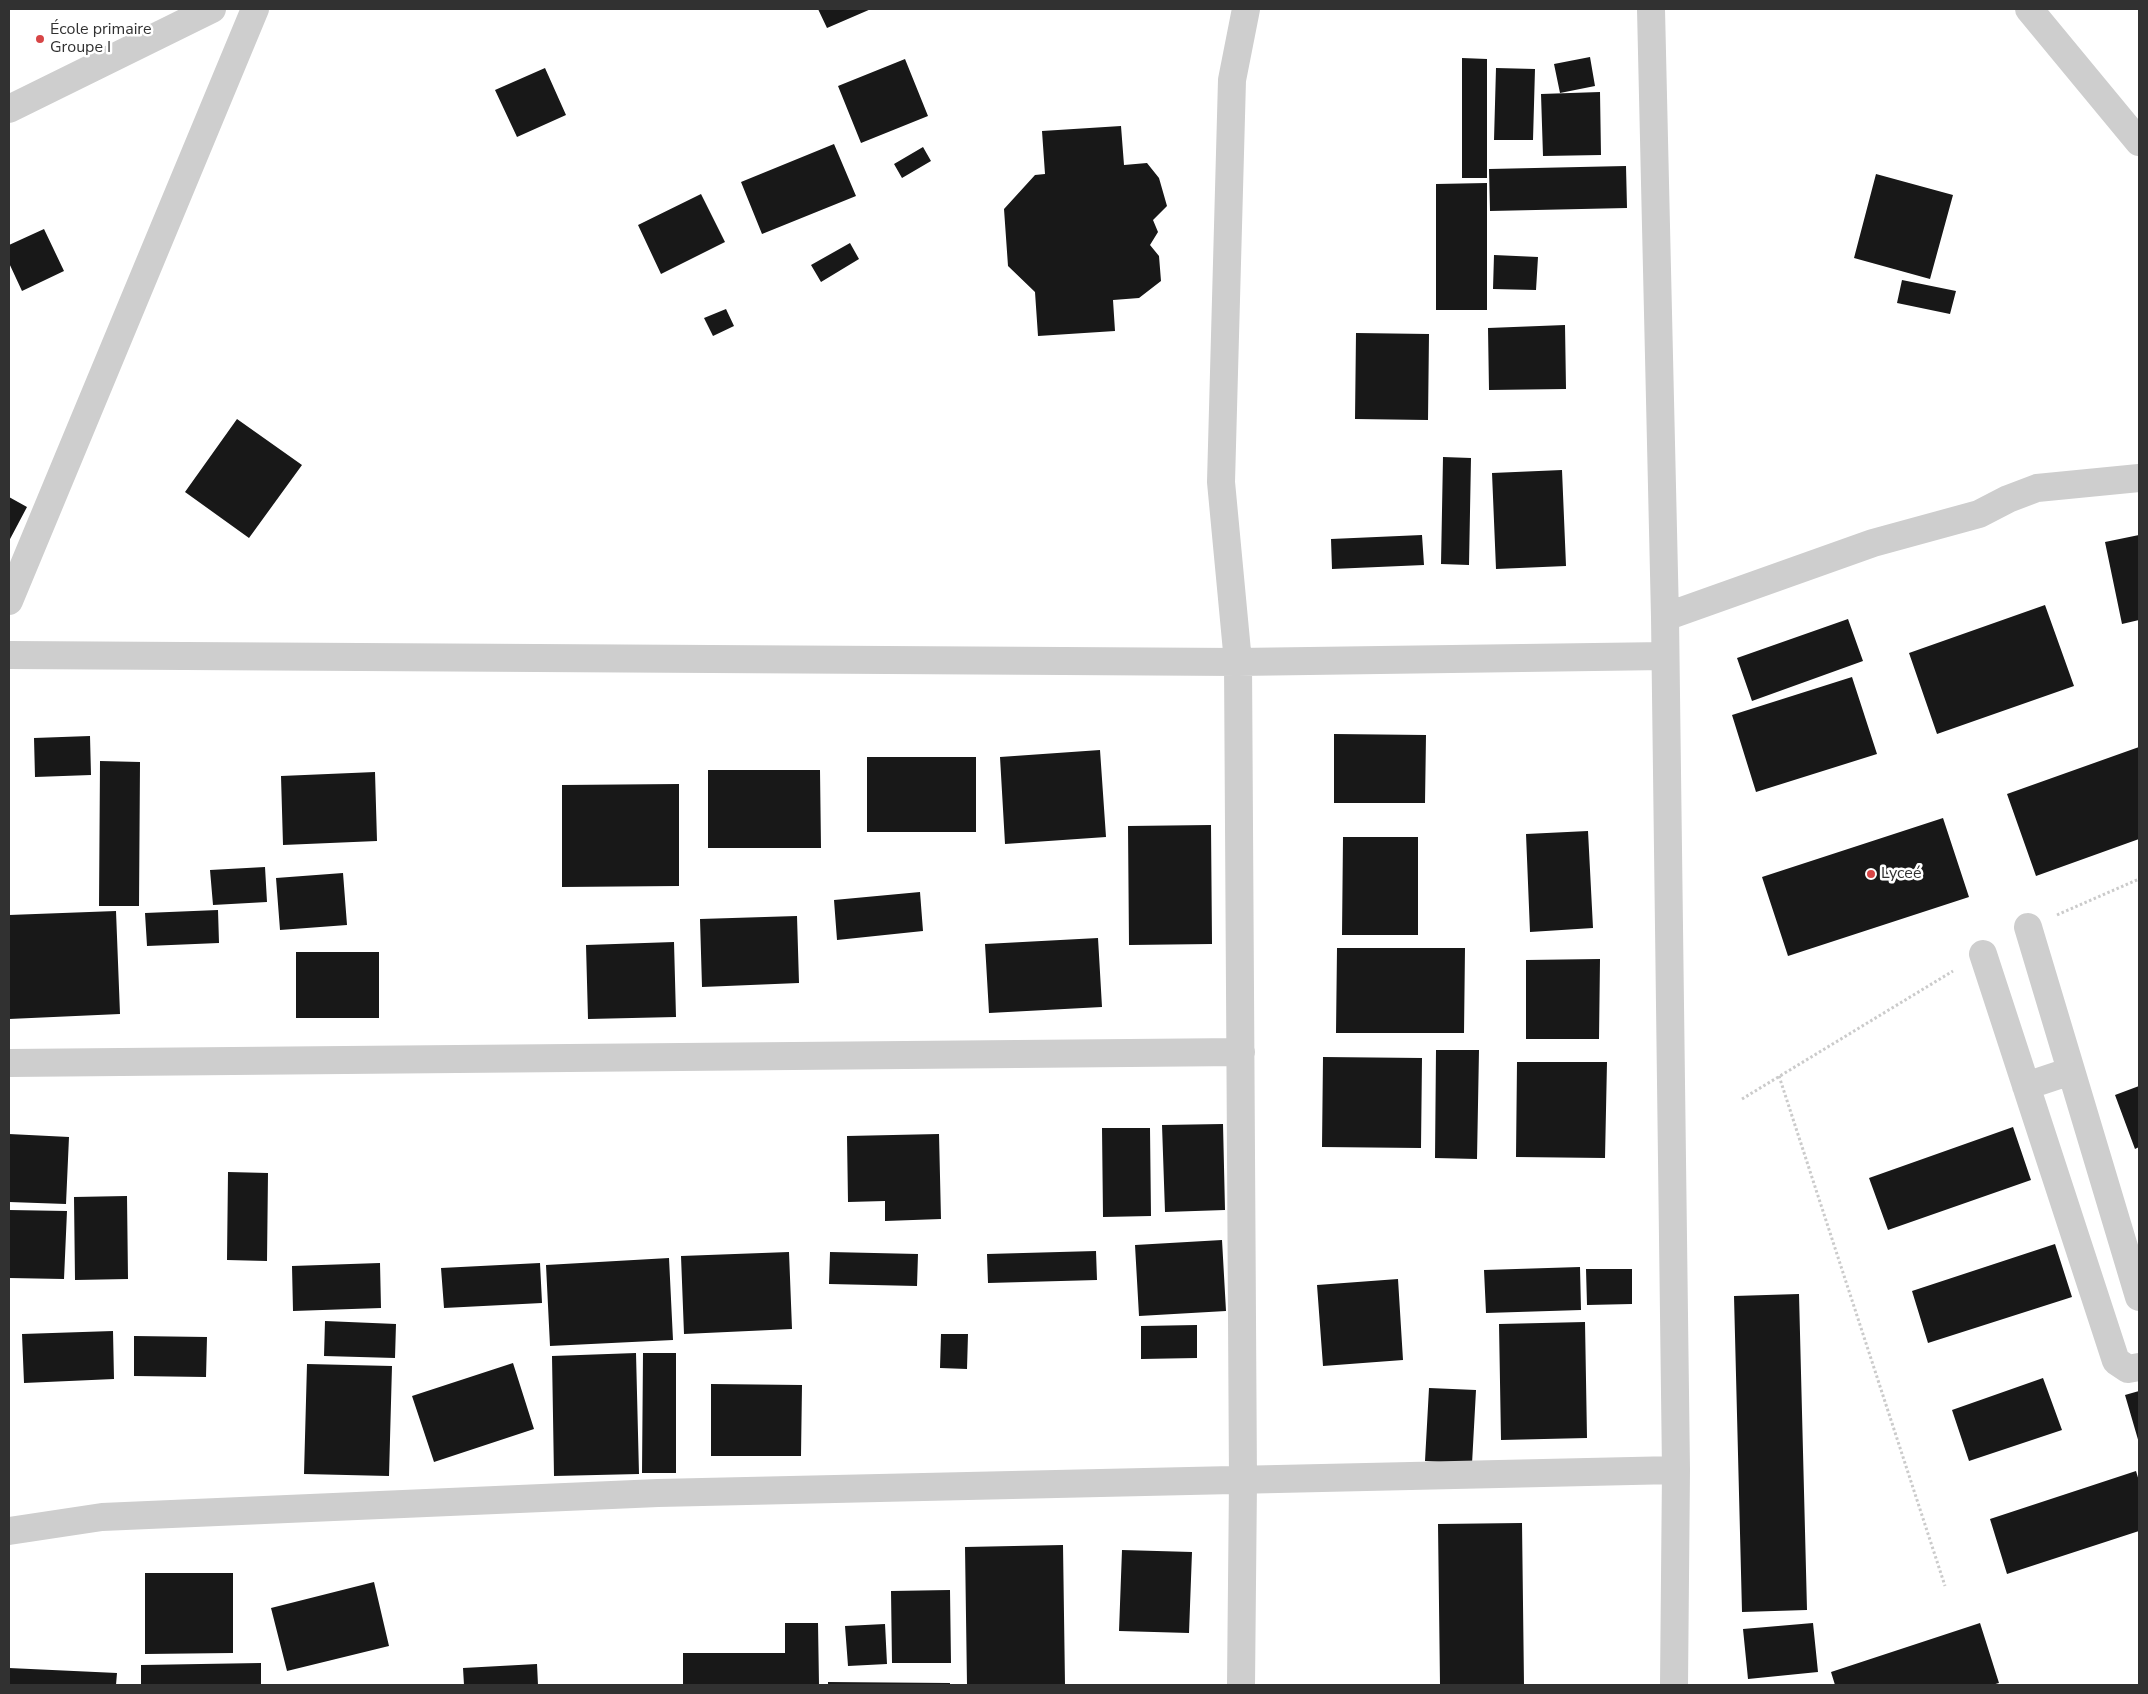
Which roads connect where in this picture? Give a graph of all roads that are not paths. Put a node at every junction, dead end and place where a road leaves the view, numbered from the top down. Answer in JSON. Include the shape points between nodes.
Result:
{"nodes":[{"id":1,"x":212,"y":9,"type":"edge"},
{"id":2,"x":255,"y":9,"type":"edge"},
{"id":3,"x":1246,"y":9,"type":"edge"},
{"id":4,"x":1651,"y":9,"type":"edge"},
{"id":5,"x":2029,"y":9,"type":"edge"},
{"id":6,"x":9,"y":109,"type":"edge"},
{"id":7,"x":2139,"y":142,"type":"edge"},
{"id":8,"x":2139,"y":478,"type":"edge"},
{"id":9,"x":9,"y":601,"type":"edge"},
{"id":10,"x":1665,"y":618,"type":"junction"},
{"id":11,"x":9,"y":655,"type":"edge"},
{"id":12,"x":1665,"y":656,"type":"junction"},
{"id":13,"x":1238,"y":662,"type":"junction"},
{"id":14,"x":2028,"y":928,"type":"road end"},
{"id":15,"x":1983,"y":954,"type":"road end"},
{"id":16,"x":1241,"y":1052,"type":"junction"},
{"id":17,"x":9,"y":1063,"type":"edge"},
{"id":18,"x":2070,"y":1071,"type":"junction"},
{"id":19,"x":2026,"y":1086,"type":"junction"},
{"id":20,"x":2129,"y":1262,"type":"junction"},
{"id":21,"x":2088,"y":1276,"type":"junction"},
{"id":22,"x":2139,"y":1297,"type":"edge"},
{"id":23,"x":2139,"y":1367,"type":"edge"},
{"id":24,"x":1676,"y":1470,"type":"junction"},
{"id":25,"x":1243,"y":1481,"type":"junction"},
{"id":26,"x":9,"y":1531,"type":"edge"},
{"id":27,"x":1241,"y":1685,"type":"edge"},
{"id":28,"x":1674,"y":1685,"type":"edge"}],
"edges":[{"from":1,"to":6,"type":"street"},
{"from":2,"to":9,"type":"street"},
{"from":3,"to":13,"type":"street","via":[[1232,80],[1221,482]]},
{"from":4,"to":10,"type":"street"},
{"from":5,"to":7,"type":"street"},
{"from":8,"to":10,"type":"street","via":[[2037,488],[1979,514],[1873,542]]},
{"from":10,"to":12,"type":"street"},
{"from":11,"to":13,"type":"street"},
{"from":12,"to":13,"type":"street"},
{"from":12,"to":24,"type":"street"},
{"from":13,"to":16,"type":"street"},
{"from":14,"to":18,"type":"street"},
{"from":15,"to":19,"type":"street"},
{"from":16,"to":17,"type":"street"},
{"from":16,"to":25,"type":"street"},
{"from":18,"to":19,"type":"street"},
{"from":18,"to":20,"type":"street"},
{"from":19,"to":21,"type":"street"},
{"from":20,"to":21,"type":"street"},
{"from":20,"to":22,"type":"street"},
{"from":21,"to":23,"type":"street","via":[[2116,1361],[2128,1369]]},
{"from":24,"to":25,"type":"street"},
{"from":24,"to":28,"type":"street"},
{"from":25,"to":26,"type":"street","via":[[658,1492],[102,1518]]},
{"from":25,"to":27,"type":"street"}]}
